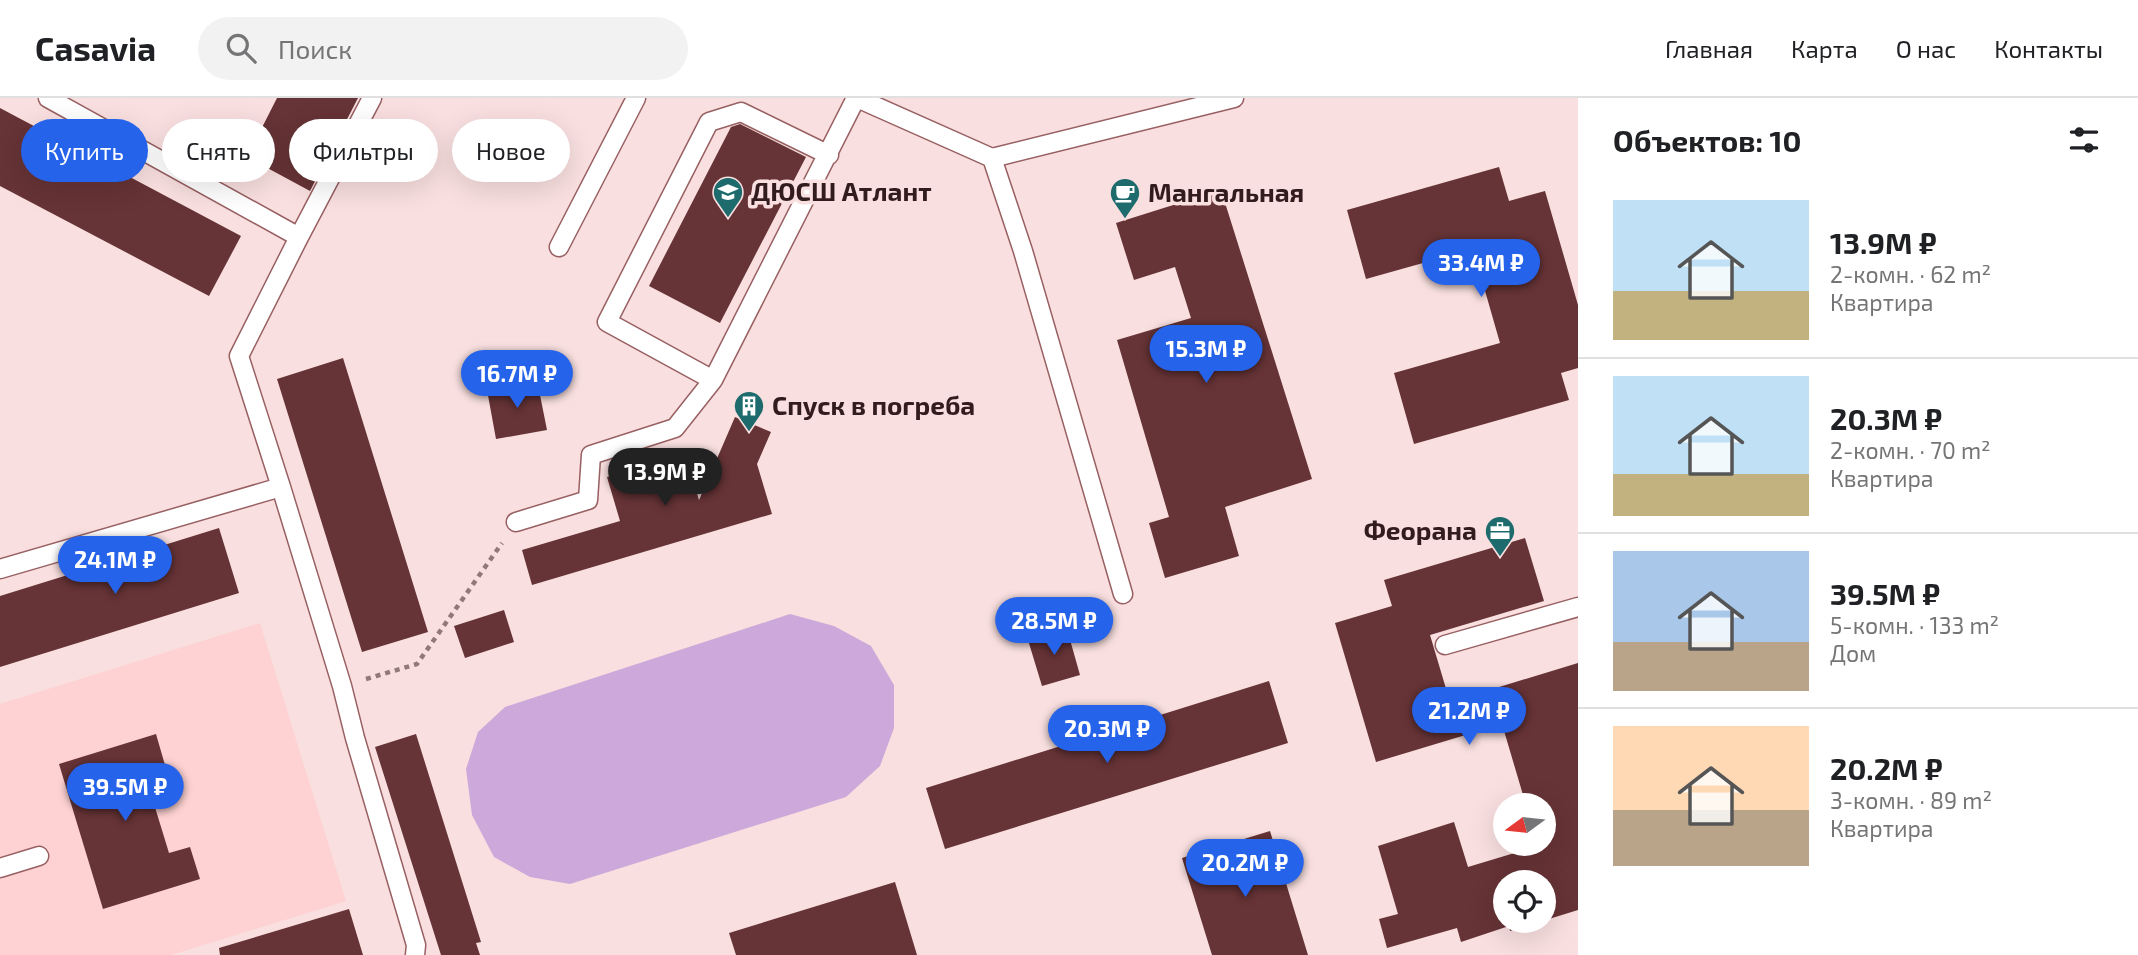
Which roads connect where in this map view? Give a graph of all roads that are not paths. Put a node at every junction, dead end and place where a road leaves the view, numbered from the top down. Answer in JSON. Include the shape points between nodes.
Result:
{"nodes":[{"id":1,"x":48,"y":98,"type":"edge"},
{"id":2,"x":372,"y":98,"type":"edge"},
{"id":3,"x":636,"y":98,"type":"edge"},
{"id":4,"x":857,"y":98,"type":"edge"},
{"id":5,"x":1234,"y":98,"type":"edge"},
{"id":6,"x":1192,"y":103,"type":"edge"},
{"id":7,"x":829,"y":155,"type":"junction"},
{"id":8,"x":992,"y":158,"type":"junction"},
{"id":9,"x":299,"y":237,"type":"junction"},
{"id":10,"x":559,"y":247,"type":"dead end"},
{"id":11,"x":713,"y":380,"type":"junction"},
{"id":12,"x":281,"y":487,"type":"junction"},
{"id":13,"x":516,"y":522,"type":"road end"},
{"id":14,"x":0,"y":569,"type":"edge"},
{"id":15,"x":1123,"y":594,"type":"dead end"},
{"id":16,"x":1578,"y":607,"type":"edge"},
{"id":17,"x":1445,"y":645,"type":"dead end"},
{"id":18,"x":39,"y":856,"type":"dead end"},
{"id":19,"x":0,"y":868,"type":"edge"},
{"id":20,"x":415,"y":955,"type":"edge"}],
"edges":[{"from":1,"to":9,"type":"lane"},
{"from":2,"to":9,"type":"lane"},
{"from":3,"to":10,"type":"lane"},
{"from":4,"to":7,"type":"lane"},
{"from":4,"to":8,"type":"lane"},
{"from":5,"to":6,"type":"lane"},
{"from":6,"to":8,"type":"lane"},
{"from":7,"to":11,"type":"lane"},
{"from":7,"to":11,"type":"lane","via":[[741,112],[709,122],[607,322]]},
{"from":8,"to":15,"type":"lane"},
{"from":9,"to":12,"type":"lane","via":[[239,356]]},
{"from":11,"to":13,"type":"lane","via":[[675,428],[591,455],[588,500]]},
{"from":12,"to":14,"type":"lane"},
{"from":12,"to":20,"type":"lane","via":[[342,686],[416,945]]},
{"from":16,"to":17,"type":"lane"},
{"from":18,"to":19,"type":"lane"}]}
